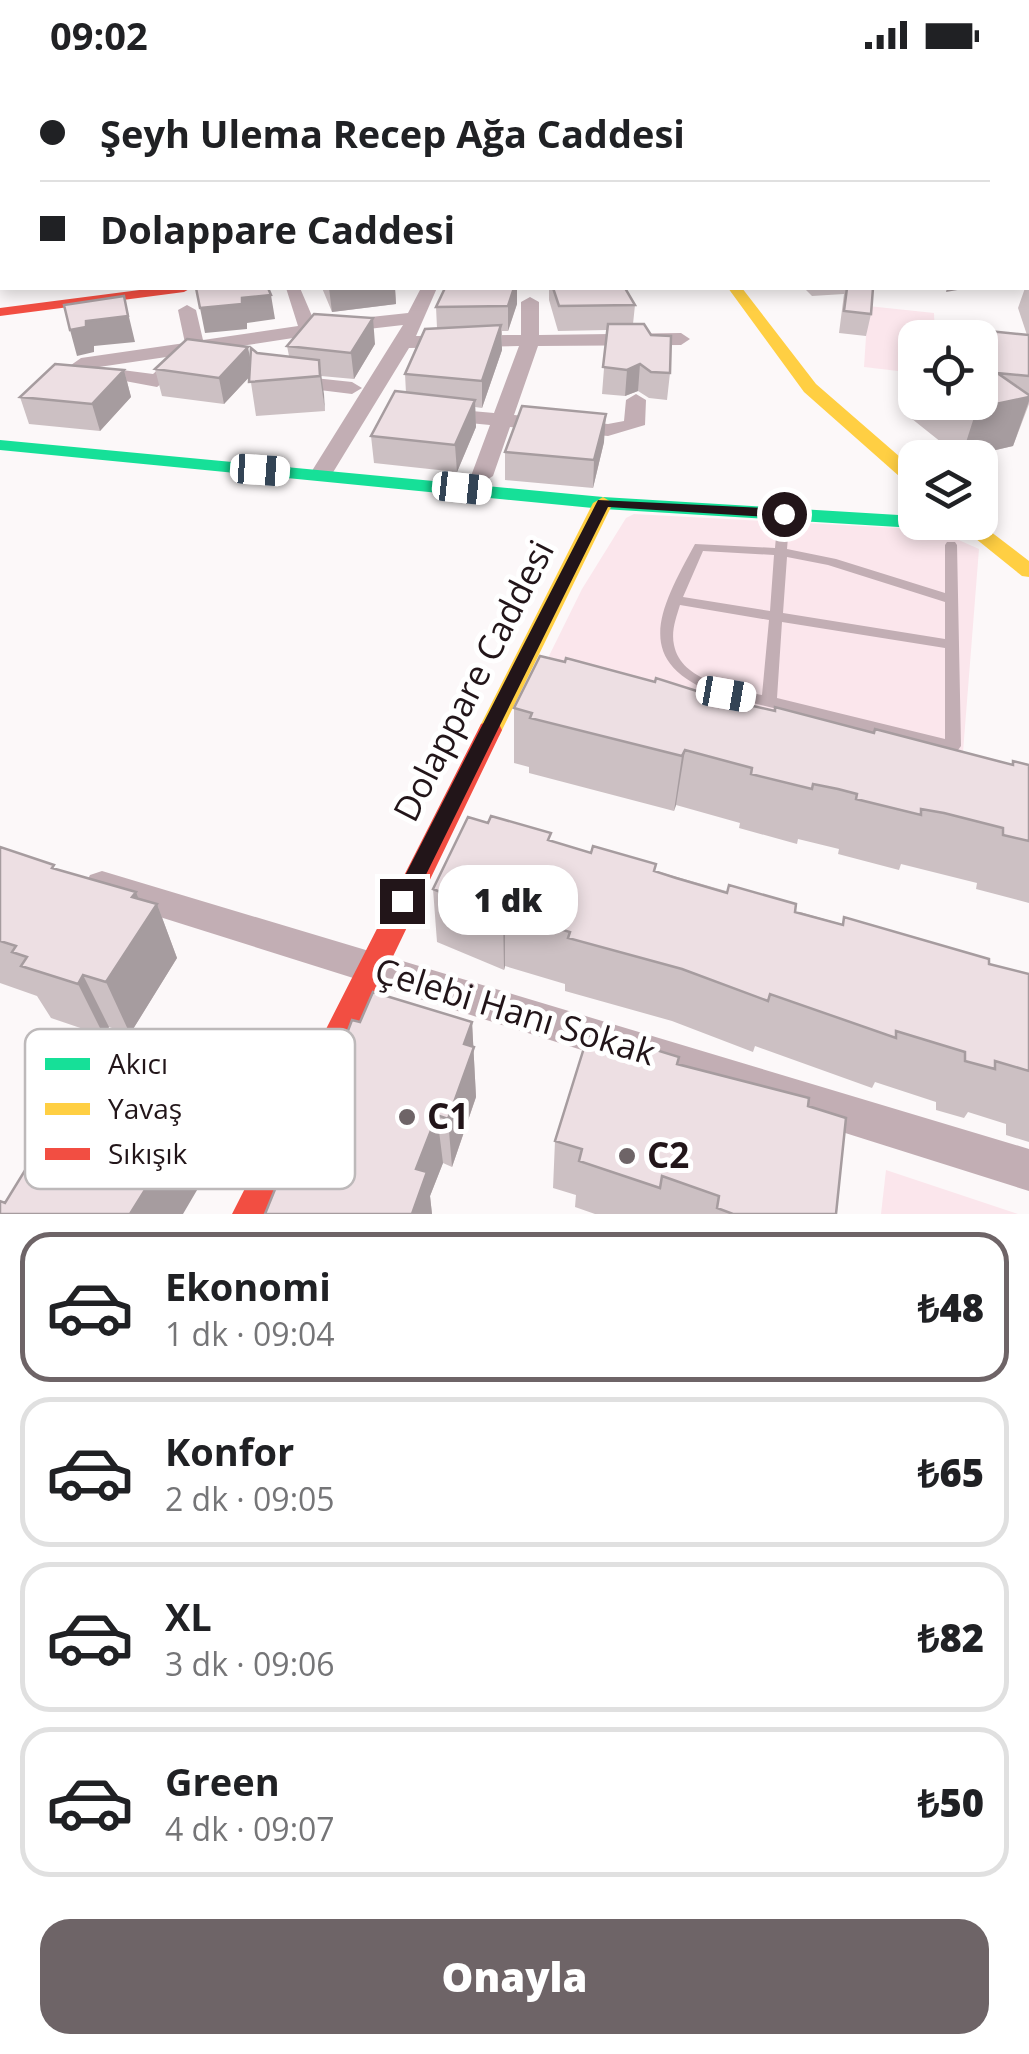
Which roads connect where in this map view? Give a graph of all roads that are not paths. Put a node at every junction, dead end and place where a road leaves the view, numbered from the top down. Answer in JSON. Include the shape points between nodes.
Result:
{"nodes":[{"id":1,"x":293,"y":290,"type":"dead end"},
{"id":2,"x":428,"y":290,"type":"edge"},
{"id":3,"x":736,"y":290,"type":"edge"},
{"id":4,"x":759,"y":290,"type":"edge"},
{"id":5,"x":185,"y":299,"type":"edge"},
{"id":6,"x":530,"y":302,"type":"dead end"},
{"id":7,"x":0,"y":312,"type":"edge"},
{"id":8,"x":309,"y":330,"type":"junction"},
{"id":9,"x":408,"y":332,"type":"junction"},
{"id":10,"x":682,"y":339,"type":"dead end"},
{"id":11,"x":530,"y":342,"type":"junction"},
{"id":12,"x":196,"y":347,"type":"junction"},
{"id":13,"x":352,"y":388,"type":"dead end"},
{"id":14,"x":636,"y":400,"type":"dead end"},
{"id":15,"x":418,"y":412,"type":"edge"},
{"id":16,"x":503,"y":420,"type":"junction"},
{"id":17,"x":899,"y":440,"type":"edge"},
{"id":18,"x":0,"y":445,"type":"edge"},
{"id":19,"x":898,"y":465,"type":"edge"},
{"id":20,"x":321,"y":474,"type":"junction"},
{"id":21,"x":482,"y":476,"type":"dead end"},
{"id":22,"x":603,"y":503,"type":"junction"},
{"id":23,"x":784,"y":514,"type":"junction"},
{"id":24,"x":898,"y":521,"type":"edge"},
{"id":25,"x":998,"y":528,"type":"edge"},
{"id":26,"x":996,"y":540,"type":"edge"},
{"id":27,"x":1029,"y":540,"type":"edge"},
{"id":28,"x":951,"y":545,"type":"dead end"},
{"id":29,"x":782,"y":553,"type":"junction"},
{"id":30,"x":1029,"y":570,"type":"edge"},
{"id":31,"x":952,"y":599,"type":"junction"},
{"id":32,"x":676,"y":600,"type":"junction"},
{"id":33,"x":776,"y":618,"type":"junction"},
{"id":34,"x":952,"y":644,"type":"junction"},
{"id":35,"x":769,"y":702,"type":"junction"},
{"id":36,"x":74,"y":876,"type":"edge"},
{"id":37,"x":369,"y":967,"type":"junction"},
{"id":38,"x":339,"y":1029,"type":"edge"},
{"id":39,"x":1029,"y":1170,"type":"edge"},
{"id":40,"x":262,"y":1189,"type":"edge"},
{"id":41,"x":250,"y":1214,"type":"edge"}],
"edges":[{"from":1,"to":8,"type":"street"},
{"from":2,"to":9,"type":"street"},
{"from":3,"to":19,"type":"street","via":[[810,388]]},
{"from":4,"to":17,"type":"street","via":[[826,377]]},
{"from":5,"to":7,"type":"street"},
{"from":5,"to":12,"type":"street"},
{"from":6,"to":11,"type":"street"},
{"from":8,"to":9,"type":"street"},
{"from":8,"to":12,"type":"street"},
{"from":8,"to":13,"type":"street","via":[[270,379]]},
{"from":9,"to":11,"type":"street"},
{"from":9,"to":20,"type":"street"},
{"from":10,"to":11,"type":"street"},
{"from":11,"to":16,"type":"street"},
{"from":12,"to":12,"type":"street","via":[[157,381],[74,370],[80,364]]},
{"from":14,"to":16,"type":"street","via":[[634,425],[608,430]]},
{"from":15,"to":16,"type":"street"},
{"from":16,"to":21,"type":"street"},
{"from":18,"to":20,"type":"street"},
{"from":20,"to":22,"type":"street"},
{"from":22,"to":23,"type":"street"},
{"from":22,"to":37,"type":"street","name":"Dolappare Caddesi"},
{"from":23,"to":24,"type":"street"},
{"from":23,"to":29,"type":"lane"},
{"from":25,"to":27,"type":"street"},
{"from":26,"to":30,"type":"street"},
{"from":28,"to":31,"type":"lane"},
{"from":29,"to":31,"type":"lane","via":[[831,561]]},
{"from":29,"to":32,"type":"lane","via":[[699,547]]},
{"from":29,"to":33,"type":"lane"},
{"from":31,"to":34,"type":"lane"},
{"from":32,"to":33,"type":"lane"},
{"from":32,"to":35,"type":"lane","via":[[665,624],[666,650],[678,669],[726,694]]},
{"from":33,"to":34,"type":"lane"},
{"from":33,"to":35,"type":"lane"},
{"from":34,"to":35,"type":"lane","via":[[953,746]]},
{"from":36,"to":37,"type":"street","name":"Çelebi Hanı Sokak"},
{"from":37,"to":38,"type":"street","name":"Dolappare Caddesi"},
{"from":37,"to":39,"type":"street","name":"Çelebi Hanı Sokak"},
{"from":40,"to":41,"type":"street","name":"Dolappare Caddesi"}]}
